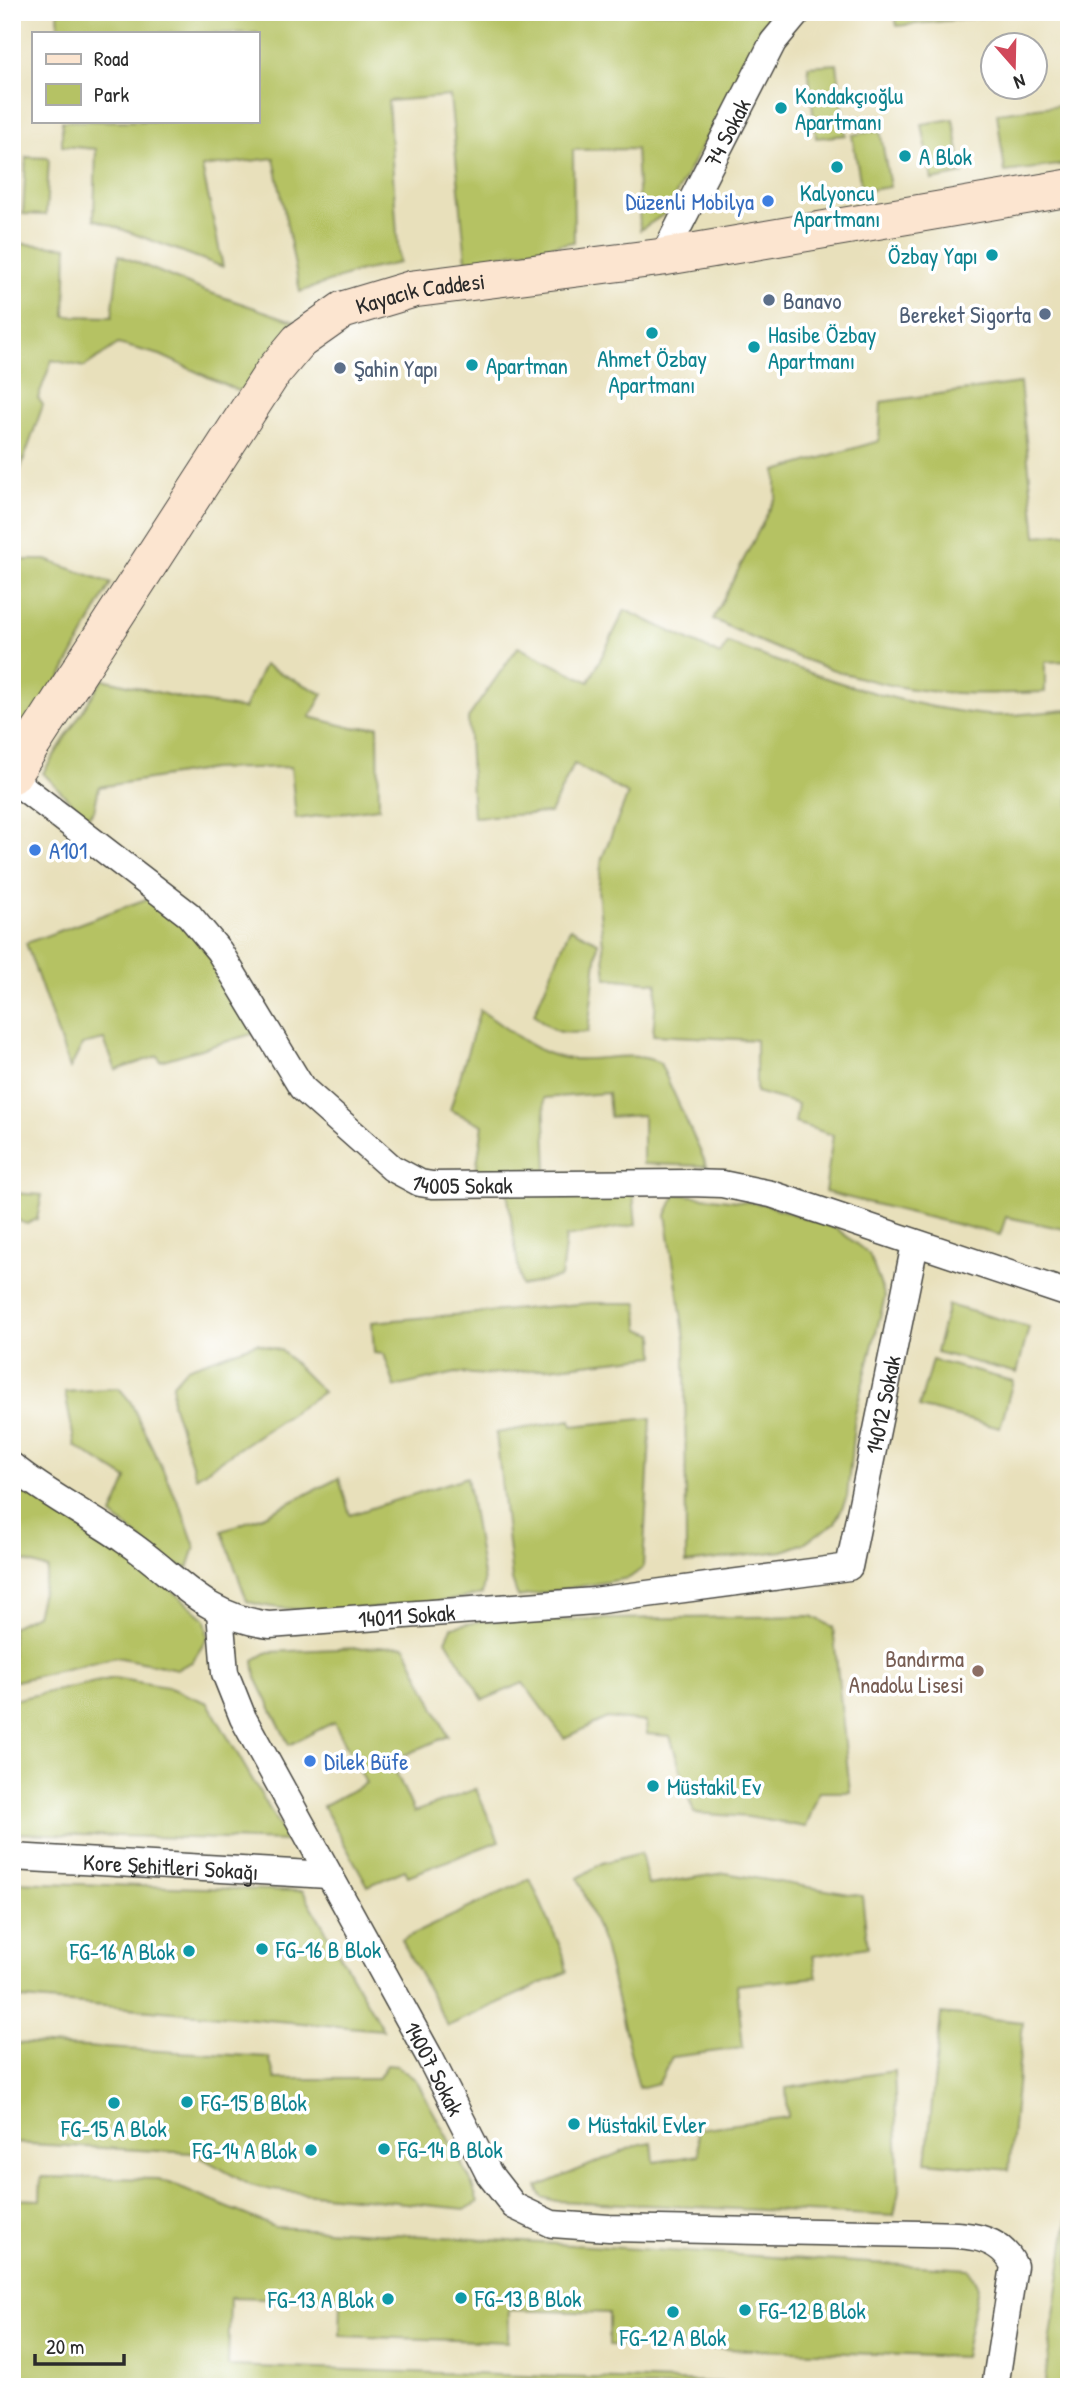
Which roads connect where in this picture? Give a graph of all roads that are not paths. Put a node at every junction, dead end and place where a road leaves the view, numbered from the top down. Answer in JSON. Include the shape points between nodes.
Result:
{"nodes":[{"id":1,"x":797,"y":12,"type":"edge"},
{"id":2,"x":1069,"y":188,"type":"edge"},
{"id":3,"x":663,"y":257,"type":"junction"},
{"id":4,"x":12,"y":777,"type":"edge"},
{"id":5,"x":915,"y":1244,"type":"junction"},
{"id":6,"x":1069,"y":1294,"type":"edge"},
{"id":7,"x":12,"y":1466,"type":"edge"},
{"id":8,"x":849,"y":1567,"type":"joint"},
{"id":9,"x":220,"y":1612,"type":"junction"},
{"id":10,"x":12,"y":1857,"type":"edge"},
{"id":11,"x":328,"y":1875,"type":"junction"},
{"id":12,"x":995,"y":2387,"type":"edge"}],
"edges":[{"from":1,"to":3,"type":"street","name":"74 Sokak","via":[[773,42]]},
{"from":2,"to":3,"type":"main road","name":"Kayacık Caddesi"},
{"from":3,"to":4,"type":"main road","name":"Kayacık Caddesi","via":[[413,289],[343,310],[299,341],[273,372]]},
{"from":4,"to":5,"type":"street","name":"14005 Sokak","via":[[189,915],[219,951],[302,1088],[408,1178],[432,1185],[722,1184],[771,1194]]},
{"from":5,"to":6,"type":"street","name":"14005 Sokak"},
{"from":5,"to":8,"type":"street","name":"14012 Sokak"},
{"from":7,"to":9,"type":"street","name":"14011 Sokak","via":[[127,1541],[189,1593]]},
{"from":8,"to":9,"type":"street","name":"14011 Sokak","via":[[594,1601],[289,1625],[249,1622]]},
{"from":9,"to":11,"type":"street","name":"14007 Sokak","via":[[222,1655],[231,1691]]},
{"from":10,"to":11,"type":"street","name":"Kore Şehitleri Sokağı"},
{"from":11,"to":12,"type":"street","name":"14007 Sokak","via":[[489,2174],[523,2212],[552,2224],[609,2228],[971,2236],[1001,2248],[1014,2266]]}]}
